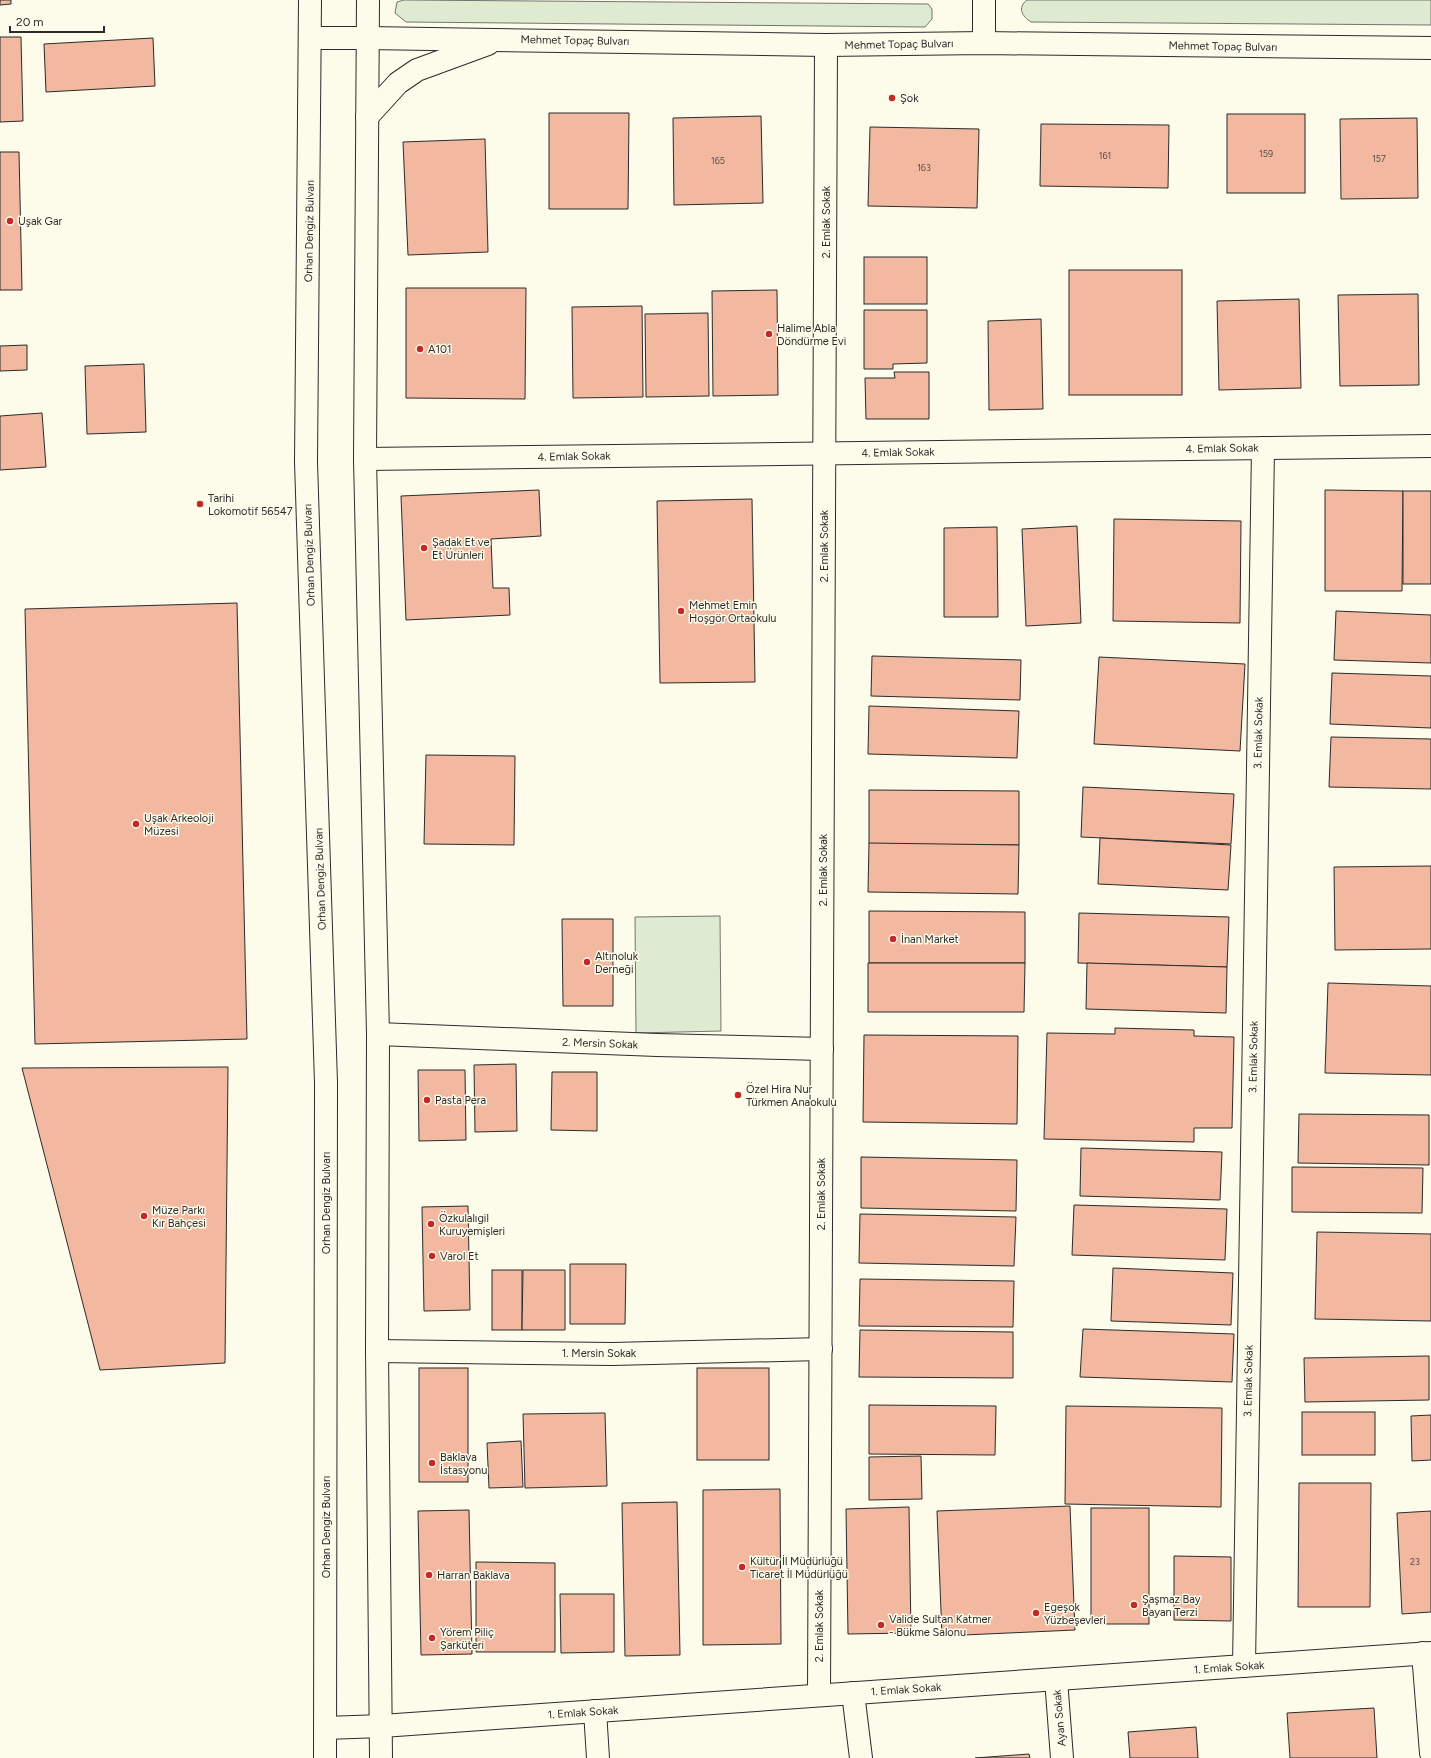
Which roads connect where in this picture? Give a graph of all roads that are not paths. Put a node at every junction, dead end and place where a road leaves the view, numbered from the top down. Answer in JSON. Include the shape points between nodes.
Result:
{"nodes":[{"id":1,"x":310,"y":0,"type":"edge"},
{"id":2,"x":368,"y":0,"type":"edge"},
{"id":3,"x":984,"y":0,"type":"edge"},
{"id":4,"x":311,"y":38,"type":"junction"},
{"id":5,"x":368,"y":38,"type":"junction"},
{"id":6,"x":501,"y":39,"type":"junction"},
{"id":7,"x":984,"y":43,"type":"junction"},
{"id":8,"x":826,"y":45,"type":"junction"},
{"id":9,"x":1431,"y":48,"type":"edge"},
{"id":10,"x":367,"y":117,"type":"junction"},
{"id":11,"x":1431,"y":446,"type":"edge"},
{"id":12,"x":1263,"y":448,"type":"junction"},
{"id":13,"x":825,"y":453,"type":"junction"},
{"id":14,"x":365,"y":459,"type":"junction"},
{"id":15,"x":378,"y":1034,"type":"junction"},
{"id":16,"x":822,"y":1049,"type":"junction"},
{"id":17,"x":820,"y":1349,"type":"junction"},
{"id":18,"x":377,"y":1351,"type":"junction"},
{"id":19,"x":1427,"y":1653,"type":"edge"},
{"id":20,"x":1244,"y":1666,"type":"junction"},
{"id":21,"x":1056,"y":1679,"type":"junction"},
{"id":22,"x":853,"y":1693,"type":"junction"},
{"id":23,"x":819,"y":1695,"type":"junction"},
{"id":24,"x":594,"y":1711,"type":"junction"},
{"id":25,"x":382,"y":1726,"type":"junction"},
{"id":26,"x":325,"y":1728,"type":"junction"},
{"id":27,"x":1431,"y":1753,"type":"edge"},
{"id":28,"x":325,"y":1758,"type":"edge"},
{"id":29,"x":381,"y":1758,"type":"edge"},
{"id":30,"x":598,"y":1758,"type":"edge"},
{"id":31,"x":861,"y":1758,"type":"edge"},
{"id":32,"x":1062,"y":1758,"type":"edge"}],
"edges":[{"from":1,"to":4,"type":"street","name":"Orhan Dengiz Bulvarı"},
{"from":2,"to":5,"type":"street"},
{"from":3,"to":7,"type":"street"},
{"from":4,"to":5,"type":"street","name":"Mehmet Topaç Bulvarı"},
{"from":4,"to":26,"type":"street","name":"Orhan Dengiz Bulvarı","via":[[306,462],[326,1083]]},
{"from":5,"to":6,"type":"street","name":"Mehmet Topaç Bulvarı"},
{"from":5,"to":10,"type":"street"},
{"from":6,"to":8,"type":"street","name":"Mehmet Topaç Bulvarı"},
{"from":6,"to":10,"type":"street","via":[[417,70],[398,83]]},
{"from":7,"to":8,"type":"street","name":"Mehmet Topaç Bulvarı"},
{"from":7,"to":9,"type":"street","name":"Mehmet Topaç Bulvarı"},
{"from":8,"to":13,"type":"street","name":"2. Emlak Sokak"},
{"from":10,"to":14,"type":"street"},
{"from":11,"to":12,"type":"street","name":"4. Emlak Sokak"},
{"from":12,"to":13,"type":"street","name":"4. Emlak Sokak"},
{"from":12,"to":20,"type":"street","name":"3. Emlak Sokak"},
{"from":13,"to":14,"type":"street","name":"4. Emlak Sokak"},
{"from":13,"to":16,"type":"street","name":"2. Emlak Sokak"},
{"from":14,"to":15,"type":"street"},
{"from":15,"to":16,"type":"street","name":"2. Mersin Sokak"},
{"from":15,"to":18,"type":"street"},
{"from":16,"to":17,"type":"street","name":"2. Emlak Sokak"},
{"from":17,"to":18,"type":"street","name":"1. Mersin Sokak","via":[[612,1354]]},
{"from":17,"to":23,"type":"street","name":"2. Emlak Sokak"},
{"from":18,"to":25,"type":"street"},
{"from":19,"to":20,"type":"street","name":"1. Emlak Sokak"},
{"from":19,"to":27,"type":"street"},
{"from":20,"to":21,"type":"street","name":"1. Emlak Sokak"},
{"from":21,"to":22,"type":"street","name":"1. Emlak Sokak"},
{"from":21,"to":32,"type":"street","name":"Ayan Sokak"},
{"from":22,"to":23,"type":"street","name":"1. Emlak Sokak"},
{"from":22,"to":31,"type":"street"},
{"from":23,"to":24,"type":"street","name":"1. Emlak Sokak"},
{"from":24,"to":25,"type":"street","name":"1. Emlak Sokak"},
{"from":24,"to":30,"type":"street"},
{"from":25,"to":26,"type":"street","name":"1. Emlak Sokak"},
{"from":25,"to":29,"type":"street"},
{"from":26,"to":28,"type":"street","name":"Orhan Dengiz Bulvarı"}]}
